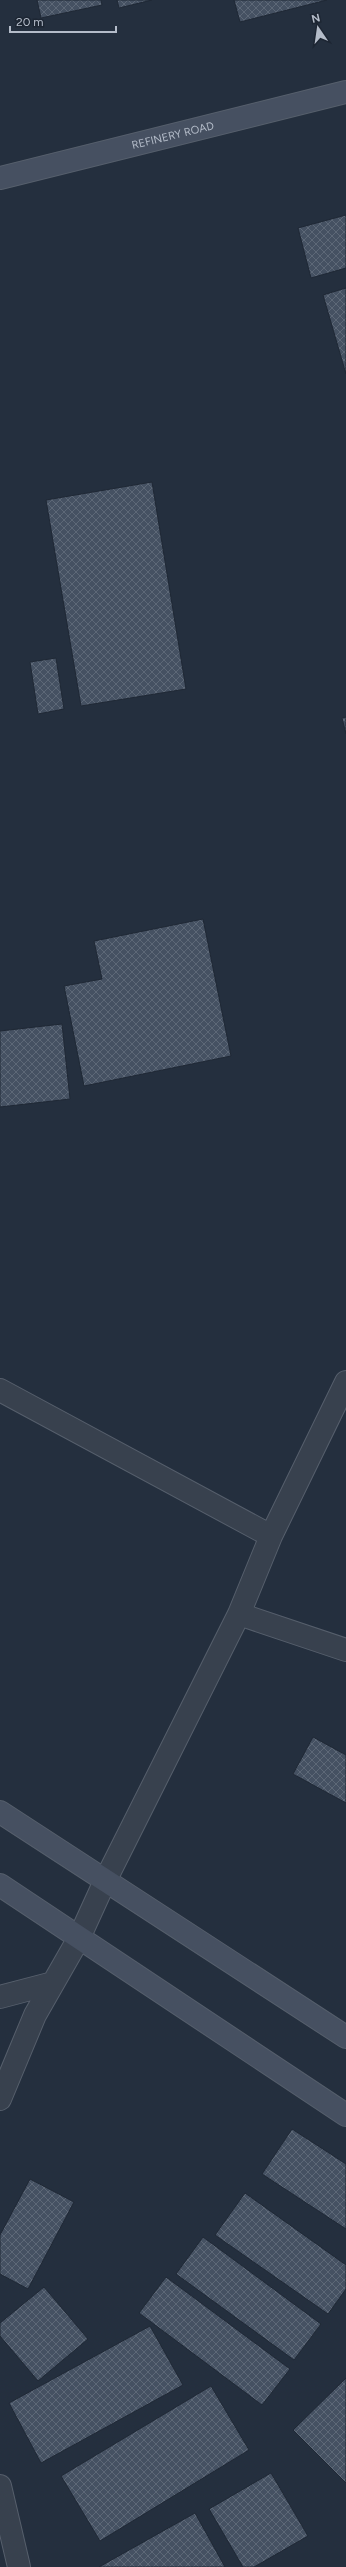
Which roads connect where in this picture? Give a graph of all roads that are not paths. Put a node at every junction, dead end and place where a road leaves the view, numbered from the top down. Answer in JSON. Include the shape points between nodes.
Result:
{"nodes":[{"id":1,"x":346,"y":92,"type":"edge"},
{"id":2,"x":0,"y":178,"type":"edge"},
{"id":3,"x":346,"y":1382,"type":"edge"},
{"id":4,"x":0,"y":1390,"type":"edge"},
{"id":5,"x":272,"y":1536,"type":"junction"},
{"id":6,"x":239,"y":1614,"type":"junction"},
{"id":7,"x":346,"y":1650,"type":"edge"},
{"id":8,"x":0,"y":1812,"type":"edge"},
{"id":9,"x":105,"y":1881,"type":"junction"},
{"id":10,"x":0,"y":1885,"type":"edge"},
{"id":11,"x":80,"y":1938,"type":"junction"},
{"id":12,"x":53,"y":1983,"type":"junction"},
{"id":13,"x":0,"y":1997,"type":"edge"},
{"id":14,"x":346,"y":2037,"type":"edge"},
{"id":15,"x":0,"y":2099,"type":"edge"},
{"id":16,"x":346,"y":2115,"type":"edge"},
{"id":17,"x":0,"y":2486,"type":"edge"},
{"id":18,"x":20,"y":2567,"type":"edge"}],
"edges":[{"from":1,"to":2,"type":"main road","name":"REFINERY ROAD"},
{"from":3,"to":5,"type":"street"},
{"from":4,"to":5,"type":"street"},
{"from":5,"to":6,"type":"street"},
{"from":6,"to":7,"type":"street"},
{"from":6,"to":9,"type":"street"},
{"from":8,"to":9,"type":"main road"},
{"from":9,"to":11,"type":"street"},
{"from":9,"to":14,"type":"main road"},
{"from":10,"to":11,"type":"main road"},
{"from":11,"to":12,"type":"street"},
{"from":11,"to":16,"type":"main road"},
{"from":12,"to":13,"type":"street"},
{"from":12,"to":15,"type":"street","via":[[35,2015]]},
{"from":17,"to":18,"type":"street"}]}
